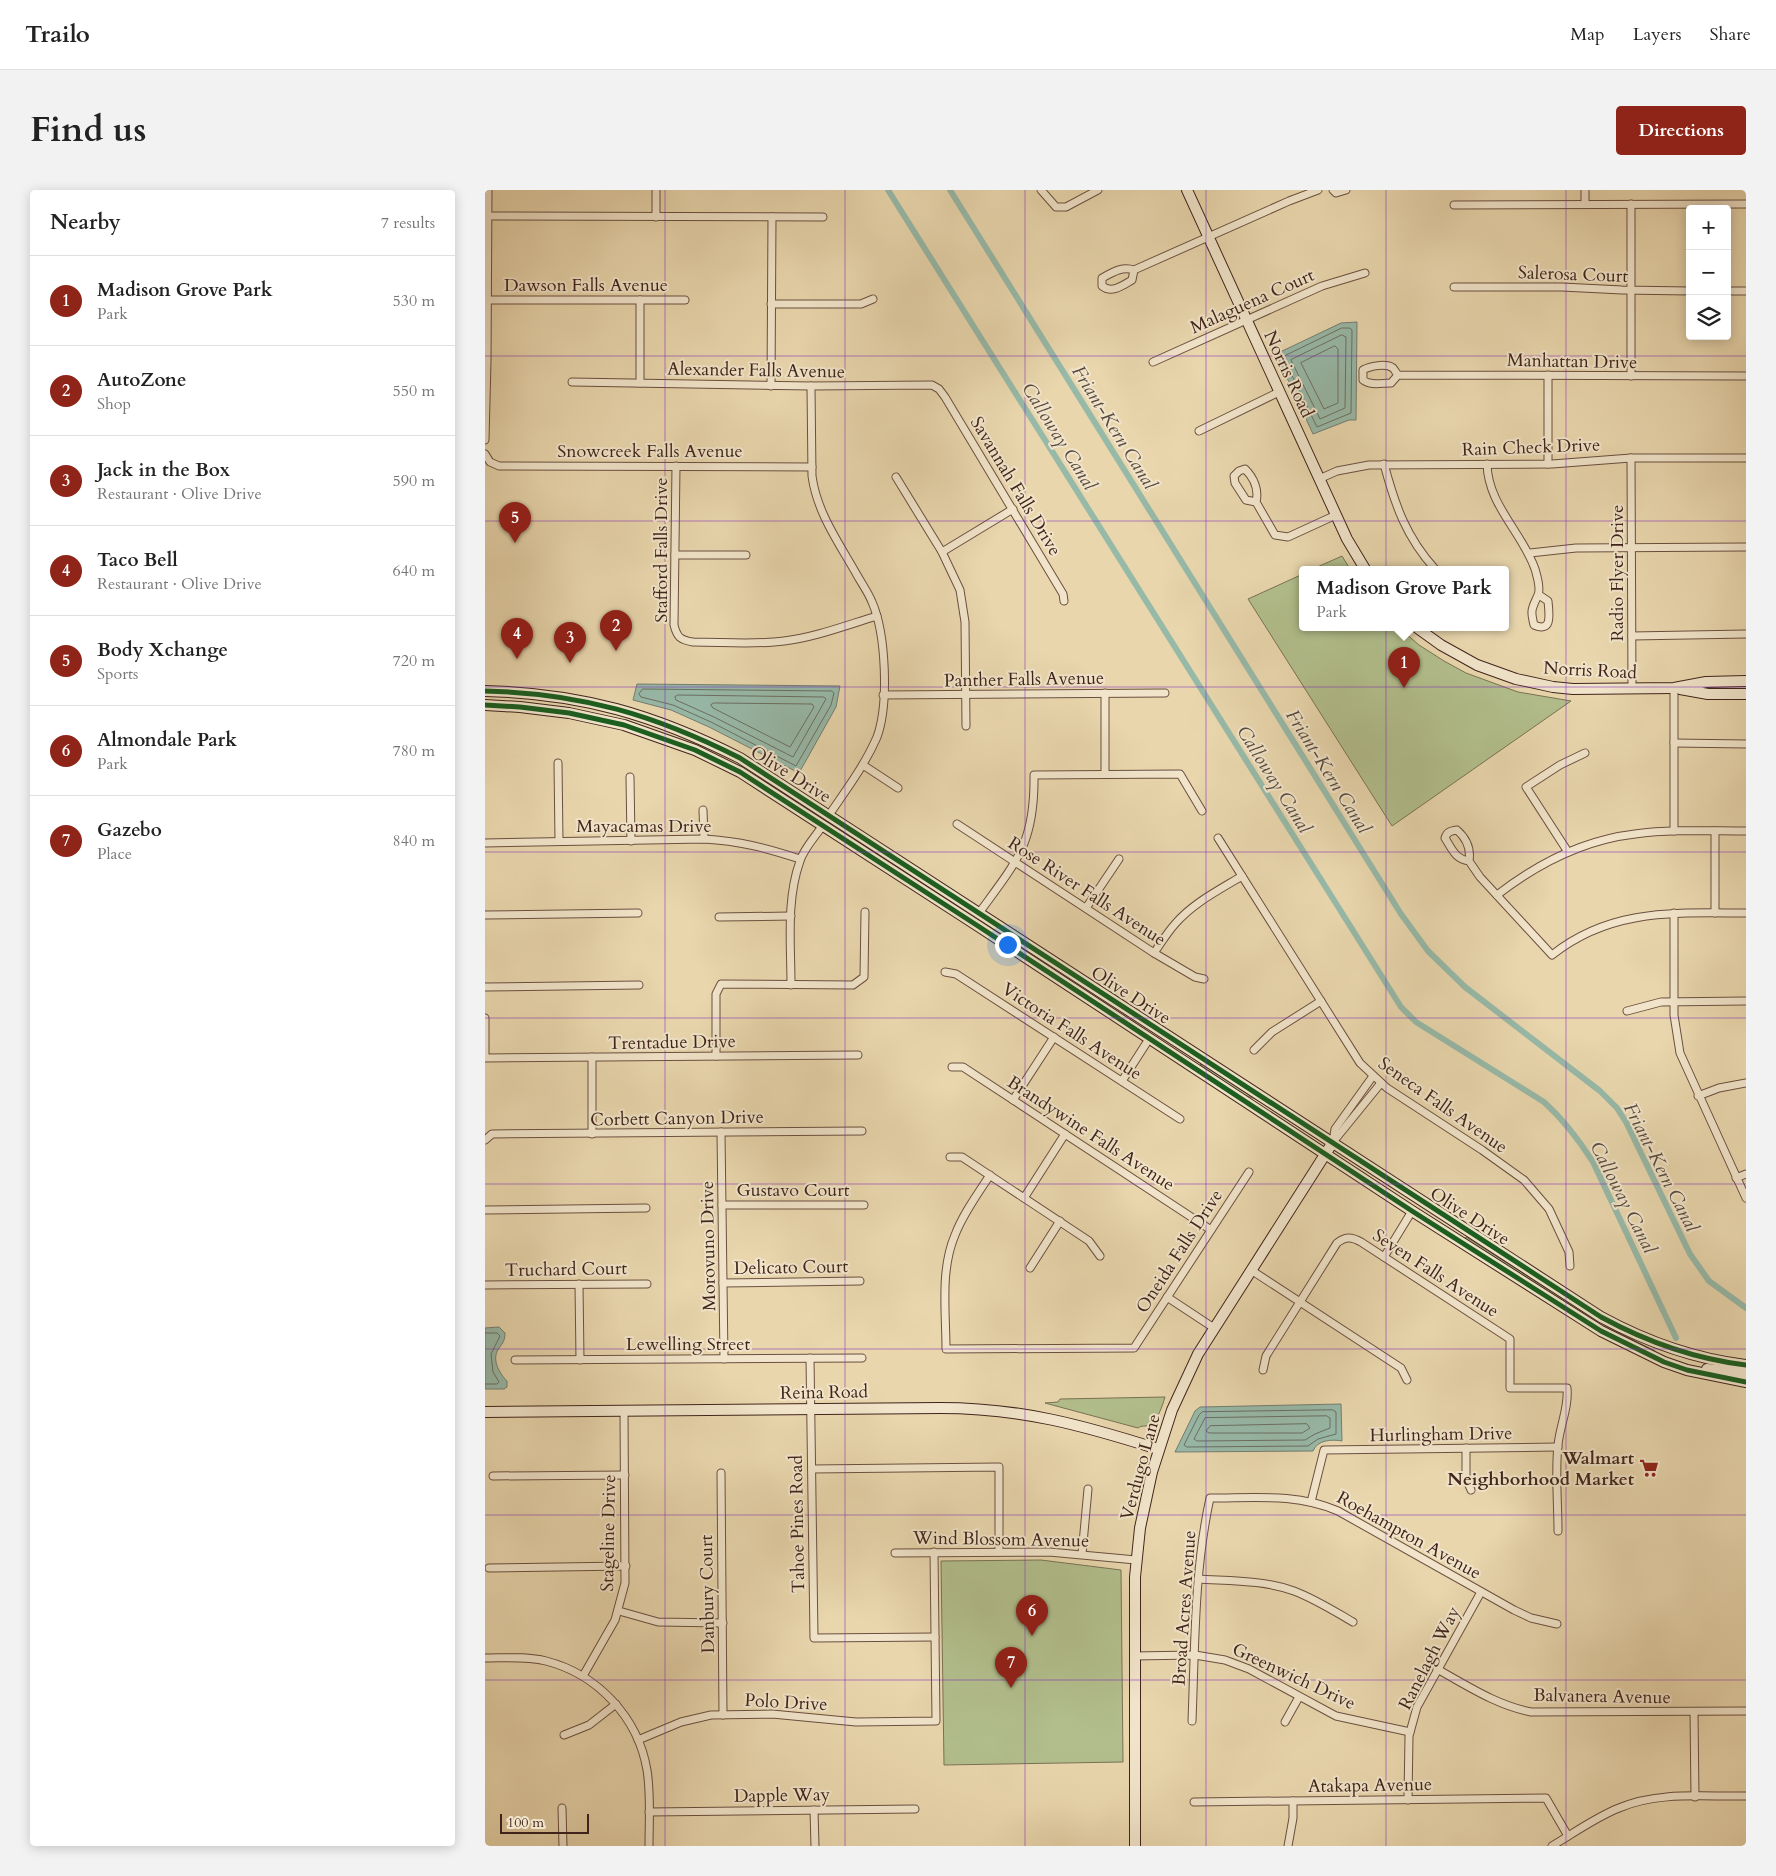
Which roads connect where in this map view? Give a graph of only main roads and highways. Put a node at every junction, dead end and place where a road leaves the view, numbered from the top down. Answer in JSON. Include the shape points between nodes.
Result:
{"nodes":[{"id":1,"x":1187,"y":190,"type":"edge"},
{"id":2,"x":1363,"y":566,"type":"edge"},
{"id":3,"x":1422,"y":631,"type":"edge"},
{"id":4,"x":1746,"y":681,"type":"edge"},
{"id":5,"x":1674,"y":688,"type":"junction"},
{"id":6,"x":485,"y":691,"type":"edge"},
{"id":7,"x":1746,"y":694,"type":"edge"},
{"id":8,"x":585,"y":702,"type":"junction"},
{"id":9,"x":485,"y":705,"type":"edge"},
{"id":10,"x":520,"y":707,"type":"junction"},
{"id":11,"x":685,"y":746,"type":"junction"},
{"id":12,"x":737,"y":756,"type":"junction"},
{"id":13,"x":782,"y":798,"type":"junction"},
{"id":14,"x":829,"y":815,"type":"junction"},
{"id":15,"x":823,"y":825,"type":"junction"},
{"id":16,"x":872,"y":843,"type":"junction"},
{"id":17,"x":931,"y":895,"type":"junction"},
{"id":18,"x":979,"y":913,"type":"junction"},
{"id":19,"x":1149,"y":1038,"type":"junction"},
{"id":20,"x":1195,"y":1053,"type":"junction"},
{"id":21,"x":1333,"y":1142,"type":"junction"},
{"id":22,"x":1325,"y":1154,"type":"junction"},
{"id":23,"x":1412,"y":1211,"type":"junction"},
{"id":24,"x":1466,"y":1230,"type":"junction"},
{"id":25,"x":1746,"y":1365,"type":"edge"},
{"id":26,"x":1698,"y":1372,"type":"junction"},
{"id":27,"x":1746,"y":1373,"type":"edge"},
{"id":28,"x":1746,"y":1382,"type":"edge"},
{"id":29,"x":485,"y":1412,"type":"edge"},
{"id":30,"x":1159,"y":1449,"type":"junction"},
{"id":31,"x":1135,"y":1846,"type":"edge"}],
"edges":[{"from":1,"to":2,"type":"main road","name":"Norris Road","via":[[1347,539]]},
{"from":3,"to":5,"type":"main road","name":"Norris Road","via":[[1456,654],[1516,679],[1573,689]]},
{"from":4,"to":5,"type":"main road","name":"Norris Road","via":[[1706,682]]},
{"from":5,"to":7,"type":"main road","via":[[1708,694]]},
{"from":6,"to":8,"type":"main road","name":"Olive Drive","via":[[541,694]]},
{"from":8,"to":10,"type":"main road","via":[[580,706]]},
{"from":8,"to":12,"type":"main road","name":"Olive Drive","via":[[629,711],[660,722]]},
{"from":9,"to":10,"type":"main road","name":"Olive Drive"},
{"from":10,"to":11,"type":"main road","name":"Olive Drive","via":[[597,718]]},
{"from":11,"to":12,"type":"main road","via":[[693,742]]},
{"from":11,"to":13,"type":"main road","name":"Olive Drive","via":[[740,772]]},
{"from":12,"to":14,"type":"main road","name":"Olive Drive"},
{"from":13,"to":14,"type":"main road","via":[[823,816]]},
{"from":13,"to":15,"type":"main road","name":"Olive Drive"},
{"from":14,"to":16,"type":"main road","name":"Olive Drive"},
{"from":15,"to":16,"type":"main road","via":[[833,824]]},
{"from":15,"to":17,"type":"main road","name":"Olive Drive"},
{"from":16,"to":18,"type":"main road","name":"Olive Drive"},
{"from":17,"to":18,"type":"main road","via":[[965,911]]},
{"from":17,"to":19,"type":"main road","name":"Olive Drive"},
{"from":18,"to":20,"type":"main road","name":"Olive Drive"},
{"from":19,"to":20,"type":"main road","via":[[1158,1037],[1186,1054]]},
{"from":19,"to":22,"type":"main road","name":"Olive Drive"},
{"from":20,"to":21,"type":"main road","name":"Olive Drive"},
{"from":21,"to":22,"type":"main road","name":"Verdugo Lane"},
{"from":21,"to":24,"type":"main road","name":"Olive Drive"},
{"from":22,"to":23,"type":"main road","name":"Olive Drive"},
{"from":22,"to":30,"type":"main road","name":"Verdugo Lane","via":[[1185,1379]]},
{"from":23,"to":24,"type":"main road","via":[[1423,1210],[1449,1225]]},
{"from":23,"to":26,"type":"main road","name":"Olive Drive","via":[[1601,1331],[1664,1362]]},
{"from":24,"to":25,"type":"main road","name":"Olive Drive","via":[[1620,1327],[1687,1353]]},
{"from":26,"to":27,"type":"main road","via":[[1713,1369]]},
{"from":26,"to":28,"type":"main road","name":"Olive Drive"},
{"from":29,"to":30,"type":"main road","name":"Reina Road","via":[[959,1408],[1015,1412],[1071,1422]]},
{"from":30,"to":31,"type":"main road","name":"Verdugo Lane","via":[[1145,1500],[1136,1560]]}]}
